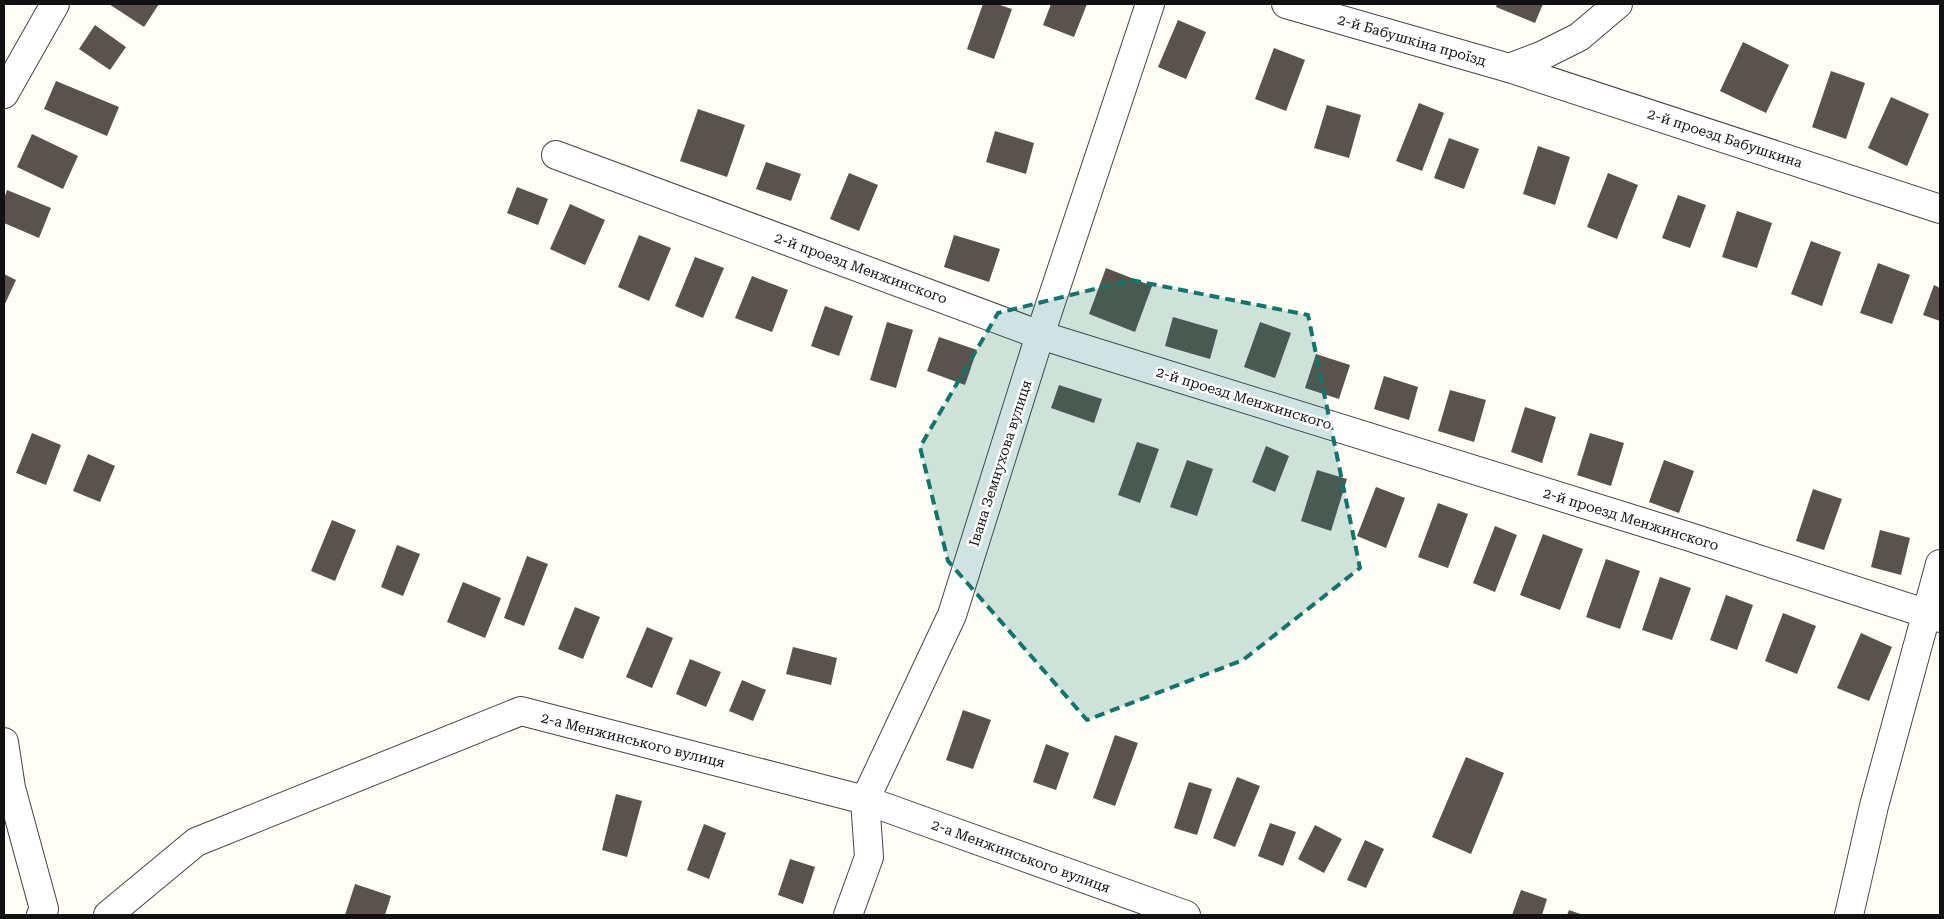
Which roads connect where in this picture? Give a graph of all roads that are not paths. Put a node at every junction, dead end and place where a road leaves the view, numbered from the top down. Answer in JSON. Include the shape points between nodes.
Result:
{"nodes":[{"id":1,"x":55,"y":4,"type":"edge"},
{"id":2,"x":1150,"y":4,"type":"edge"},
{"id":3,"x":1286,"y":4,"type":"edge"},
{"id":4,"x":1618,"y":4,"type":"edge"},
{"id":5,"x":1509,"y":68,"type":"junction"},
{"id":6,"x":4,"y":94,"type":"edge"},
{"id":7,"x":556,"y":155,"type":"dead end"},
{"id":8,"x":1940,"y":208,"type":"edge"},
{"id":9,"x":1040,"y":335,"type":"junction"},
{"id":10,"x":1940,"y":564,"type":"edge"},
{"id":11,"x":1933,"y":616,"type":"edge"},
{"id":12,"x":4,"y":742,"type":"edge"},
{"id":13,"x":865,"y":800,"type":"junction"},
{"id":14,"x":41,"y":915,"type":"edge"},
{"id":15,"x":108,"y":915,"type":"edge"},
{"id":16,"x":848,"y":915,"type":"edge"},
{"id":17,"x":1186,"y":915,"type":"edge"},
{"id":18,"x":1849,"y":915,"type":"edge"}],
"edges":[{"from":1,"to":6,"type":"street"},
{"from":2,"to":9,"type":"street","name":"Івана Земнухова вулиця"},
{"from":3,"to":5,"type":"street","name":"2-й Бабушкіна проїзд"},
{"from":4,"to":5,"type":"street","via":[[1579,37],[1543,56]]},
{"from":5,"to":8,"type":"street","name":"2-й проезд Бабушкина"},
{"from":7,"to":9,"type":"street","name":"2-й проезд Менжинского"},
{"from":9,"to":11,"type":"street","name":"2-й проезд Менжинского","via":[[1681,534]]},
{"from":9,"to":13,"type":"street","name":"Івана Земнухова вулиця","via":[[952,615]]},
{"from":10,"to":11,"type":"street"},
{"from":11,"to":18,"type":"street","via":[[1874,806]]},
{"from":12,"to":14,"type":"street","via":[[11,788],[44,909]]},
{"from":13,"to":15,"type":"street","name":"2-а Менжинського вулиця","via":[[521,711],[196,842]]},
{"from":13,"to":16,"type":"street","name":"Івана Земнухова вулиця","via":[[869,857]]},
{"from":13,"to":17,"type":"street","name":"2-а Менжинського вулиця"}]}
